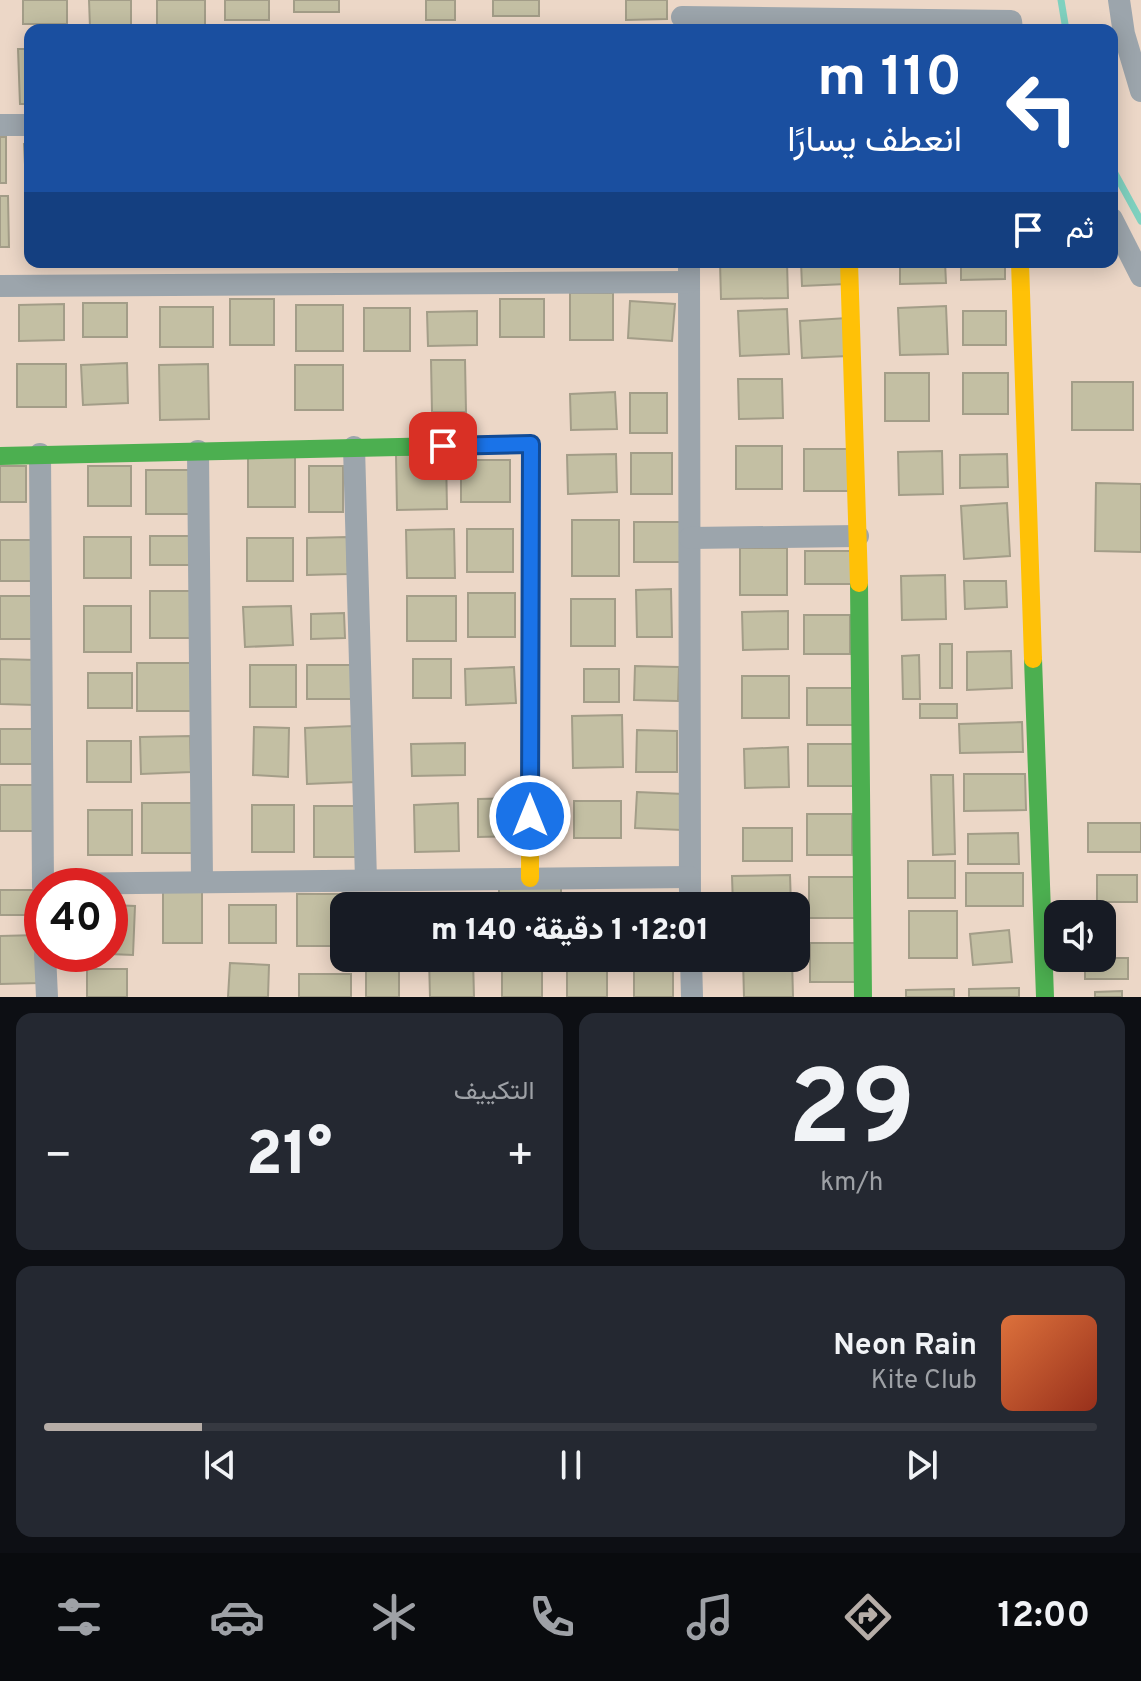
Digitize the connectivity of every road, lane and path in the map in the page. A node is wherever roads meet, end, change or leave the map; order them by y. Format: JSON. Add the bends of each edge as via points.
{"nodes":[{"id":1,"x":1119,"y":0,"type":"edge"},
{"id":2,"x":682,"y":16,"type":"edge"},
{"id":3,"x":1012,"y":20,"type":"edge"},
{"id":4,"x":842,"y":24,"type":"edge"},
{"id":5,"x":1141,"y":91,"type":"edge"},
{"id":6,"x":0,"y":125,"type":"edge"},
{"id":7,"x":24,"y":125,"type":"edge"},
{"id":8,"x":1118,"y":231,"type":"edge"},
{"id":9,"x":849,"y":268,"type":"edge"},
{"id":10,"x":1020,"y":268,"type":"edge"},
{"id":11,"x":689,"y":272,"type":"edge"},
{"id":12,"x":1141,"y":276,"type":"edge"},
{"id":13,"x":0,"y":286,"type":"edge"},
{"id":14,"x":354,"y":447,"type":"junction"},
{"id":15,"x":198,"y":451,"type":"junction"},
{"id":16,"x":40,"y":454,"type":"junction"},
{"id":17,"x":0,"y":456,"type":"edge"},
{"id":18,"x":858,"y":536,"type":"junction"},
{"id":19,"x":690,"y":538,"type":"junction"},
{"id":20,"x":43,"y":868,"type":"edge"},
{"id":21,"x":689,"y":877,"type":"junction"},
{"id":22,"x":530,"y":878,"type":"junction"},
{"id":23,"x":366,"y":880,"type":"junction"},
{"id":24,"x":202,"y":882,"type":"junction"},
{"id":25,"x":128,"y":883,"type":"edge"},
{"id":26,"x":690,"y":892,"type":"edge"},
{"id":27,"x":46,"y":972,"type":"edge"},
{"id":28,"x":691,"y":972,"type":"edge"},
{"id":29,"x":47,"y":997,"type":"edge"},
{"id":30,"x":692,"y":997,"type":"edge"},
{"id":31,"x":863,"y":997,"type":"edge"},
{"id":32,"x":1045,"y":997,"type":"edge"}],
"edges":[{"from":1,"to":5,"type":"street"},
{"from":2,"to":4,"type":"street"},
{"from":3,"to":4,"type":"street"},
{"from":6,"to":7,"type":"street"},
{"from":8,"to":12,"type":"street"},
{"from":9,"to":18,"type":"street"},
{"from":10,"to":32,"type":"street"},
{"from":11,"to":13,"type":"street"},
{"from":11,"to":19,"type":"street"},
{"from":14,"to":15,"type":"street"},
{"from":14,"to":22,"type":"street","via":[[531,444]]},
{"from":14,"to":23,"type":"street"},
{"from":15,"to":16,"type":"street"},
{"from":15,"to":24,"type":"street"},
{"from":16,"to":17,"type":"street"},
{"from":16,"to":20,"type":"street"},
{"from":18,"to":19,"type":"street"},
{"from":18,"to":31,"type":"street"},
{"from":19,"to":21,"type":"street"},
{"from":21,"to":22,"type":"street"},
{"from":21,"to":26,"type":"street"},
{"from":22,"to":23,"type":"street"},
{"from":23,"to":24,"type":"street"},
{"from":24,"to":25,"type":"street"},
{"from":27,"to":29,"type":"street"},
{"from":28,"to":30,"type":"street"}]}
